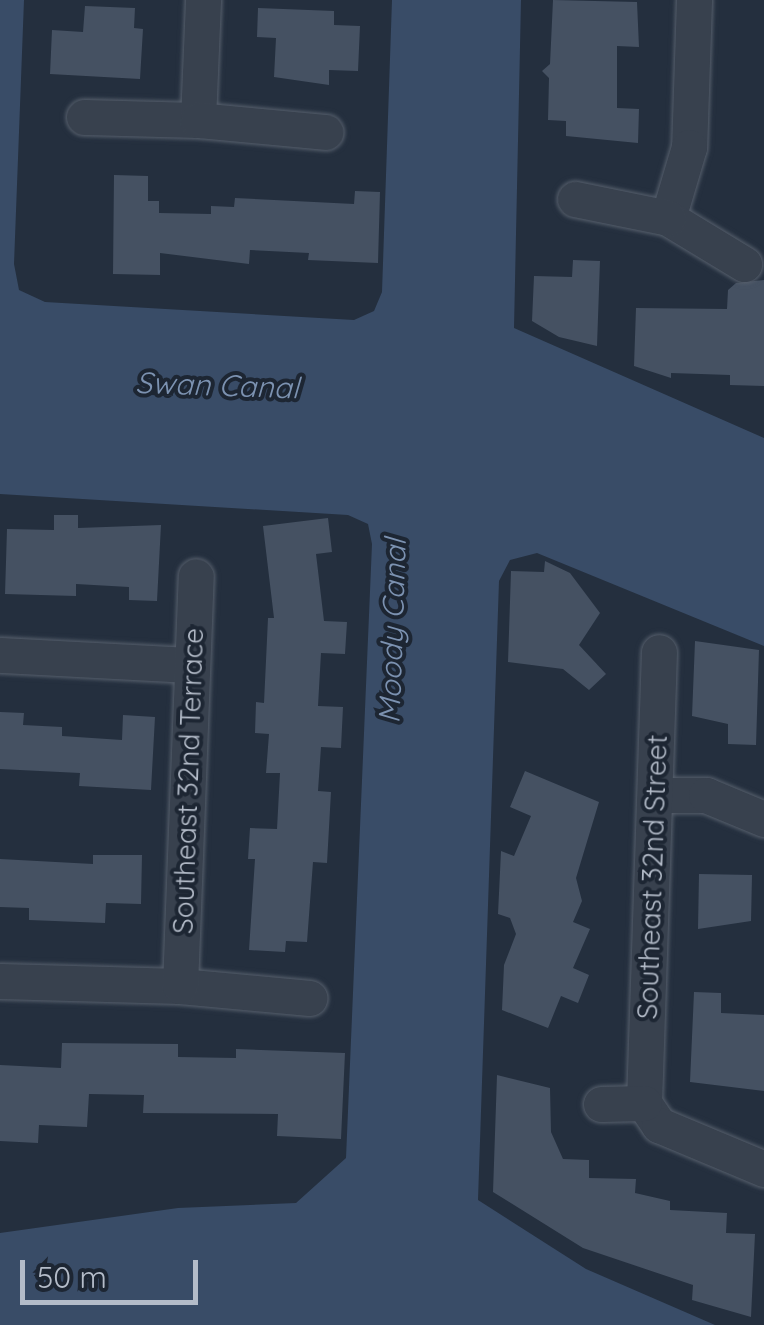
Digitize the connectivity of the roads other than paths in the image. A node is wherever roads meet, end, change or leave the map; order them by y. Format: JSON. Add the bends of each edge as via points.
{"nodes":[{"id":1,"x":202,"y":0,"type":"edge"},
{"id":2,"x":694,"y":0,"type":"edge"},
{"id":3,"x":84,"y":117,"type":"dead end"},
{"id":4,"x":198,"y":120,"type":"junction"},
{"id":5,"x":325,"y":132,"type":"dead end"},
{"id":6,"x":575,"y":199,"type":"dead end"},
{"id":7,"x":668,"y":218,"type":"junction"},
{"id":8,"x":744,"y":264,"type":"dead end"},
{"id":9,"x":196,"y":576,"type":"dead end"},
{"id":10,"x":659,"y":652,"type":"dead end"},
{"id":11,"x":0,"y":656,"type":"edge"},
{"id":12,"x":192,"y":665,"type":"junction"},
{"id":13,"x":655,"y":795,"type":"junction"},
{"id":14,"x":764,"y":818,"type":"edge"},
{"id":15,"x":0,"y":982,"type":"edge"},
{"id":16,"x":180,"y":986,"type":"junction"},
{"id":17,"x":309,"y":998,"type":"dead end"},
{"id":18,"x":644,"y":1102,"type":"junction"},
{"id":19,"x":601,"y":1104,"type":"dead end"},
{"id":20,"x":764,"y":1169,"type":"edge"}],
"edges":[{"from":1,"to":4,"type":"street"},
{"from":2,"to":7,"type":"street","via":[[689,147]]},
{"from":3,"to":4,"type":"street"},
{"from":4,"to":5,"type":"street"},
{"from":6,"to":7,"type":"street"},
{"from":7,"to":8,"type":"street"},
{"from":9,"to":12,"type":"street","name":"Southeast 32nd Terrace"},
{"from":10,"to":13,"type":"street","name":"Southeast 32nd Street"},
{"from":11,"to":12,"type":"street"},
{"from":12,"to":16,"type":"street","name":"Southeast 32nd Terrace"},
{"from":13,"to":14,"type":"street","via":[[706,795]]},
{"from":13,"to":18,"type":"street","name":"Southeast 32nd Street"},
{"from":15,"to":16,"type":"street"},
{"from":16,"to":17,"type":"street"},
{"from":18,"to":19,"type":"street"},
{"from":18,"to":20,"type":"street","via":[[659,1124]]}]}
